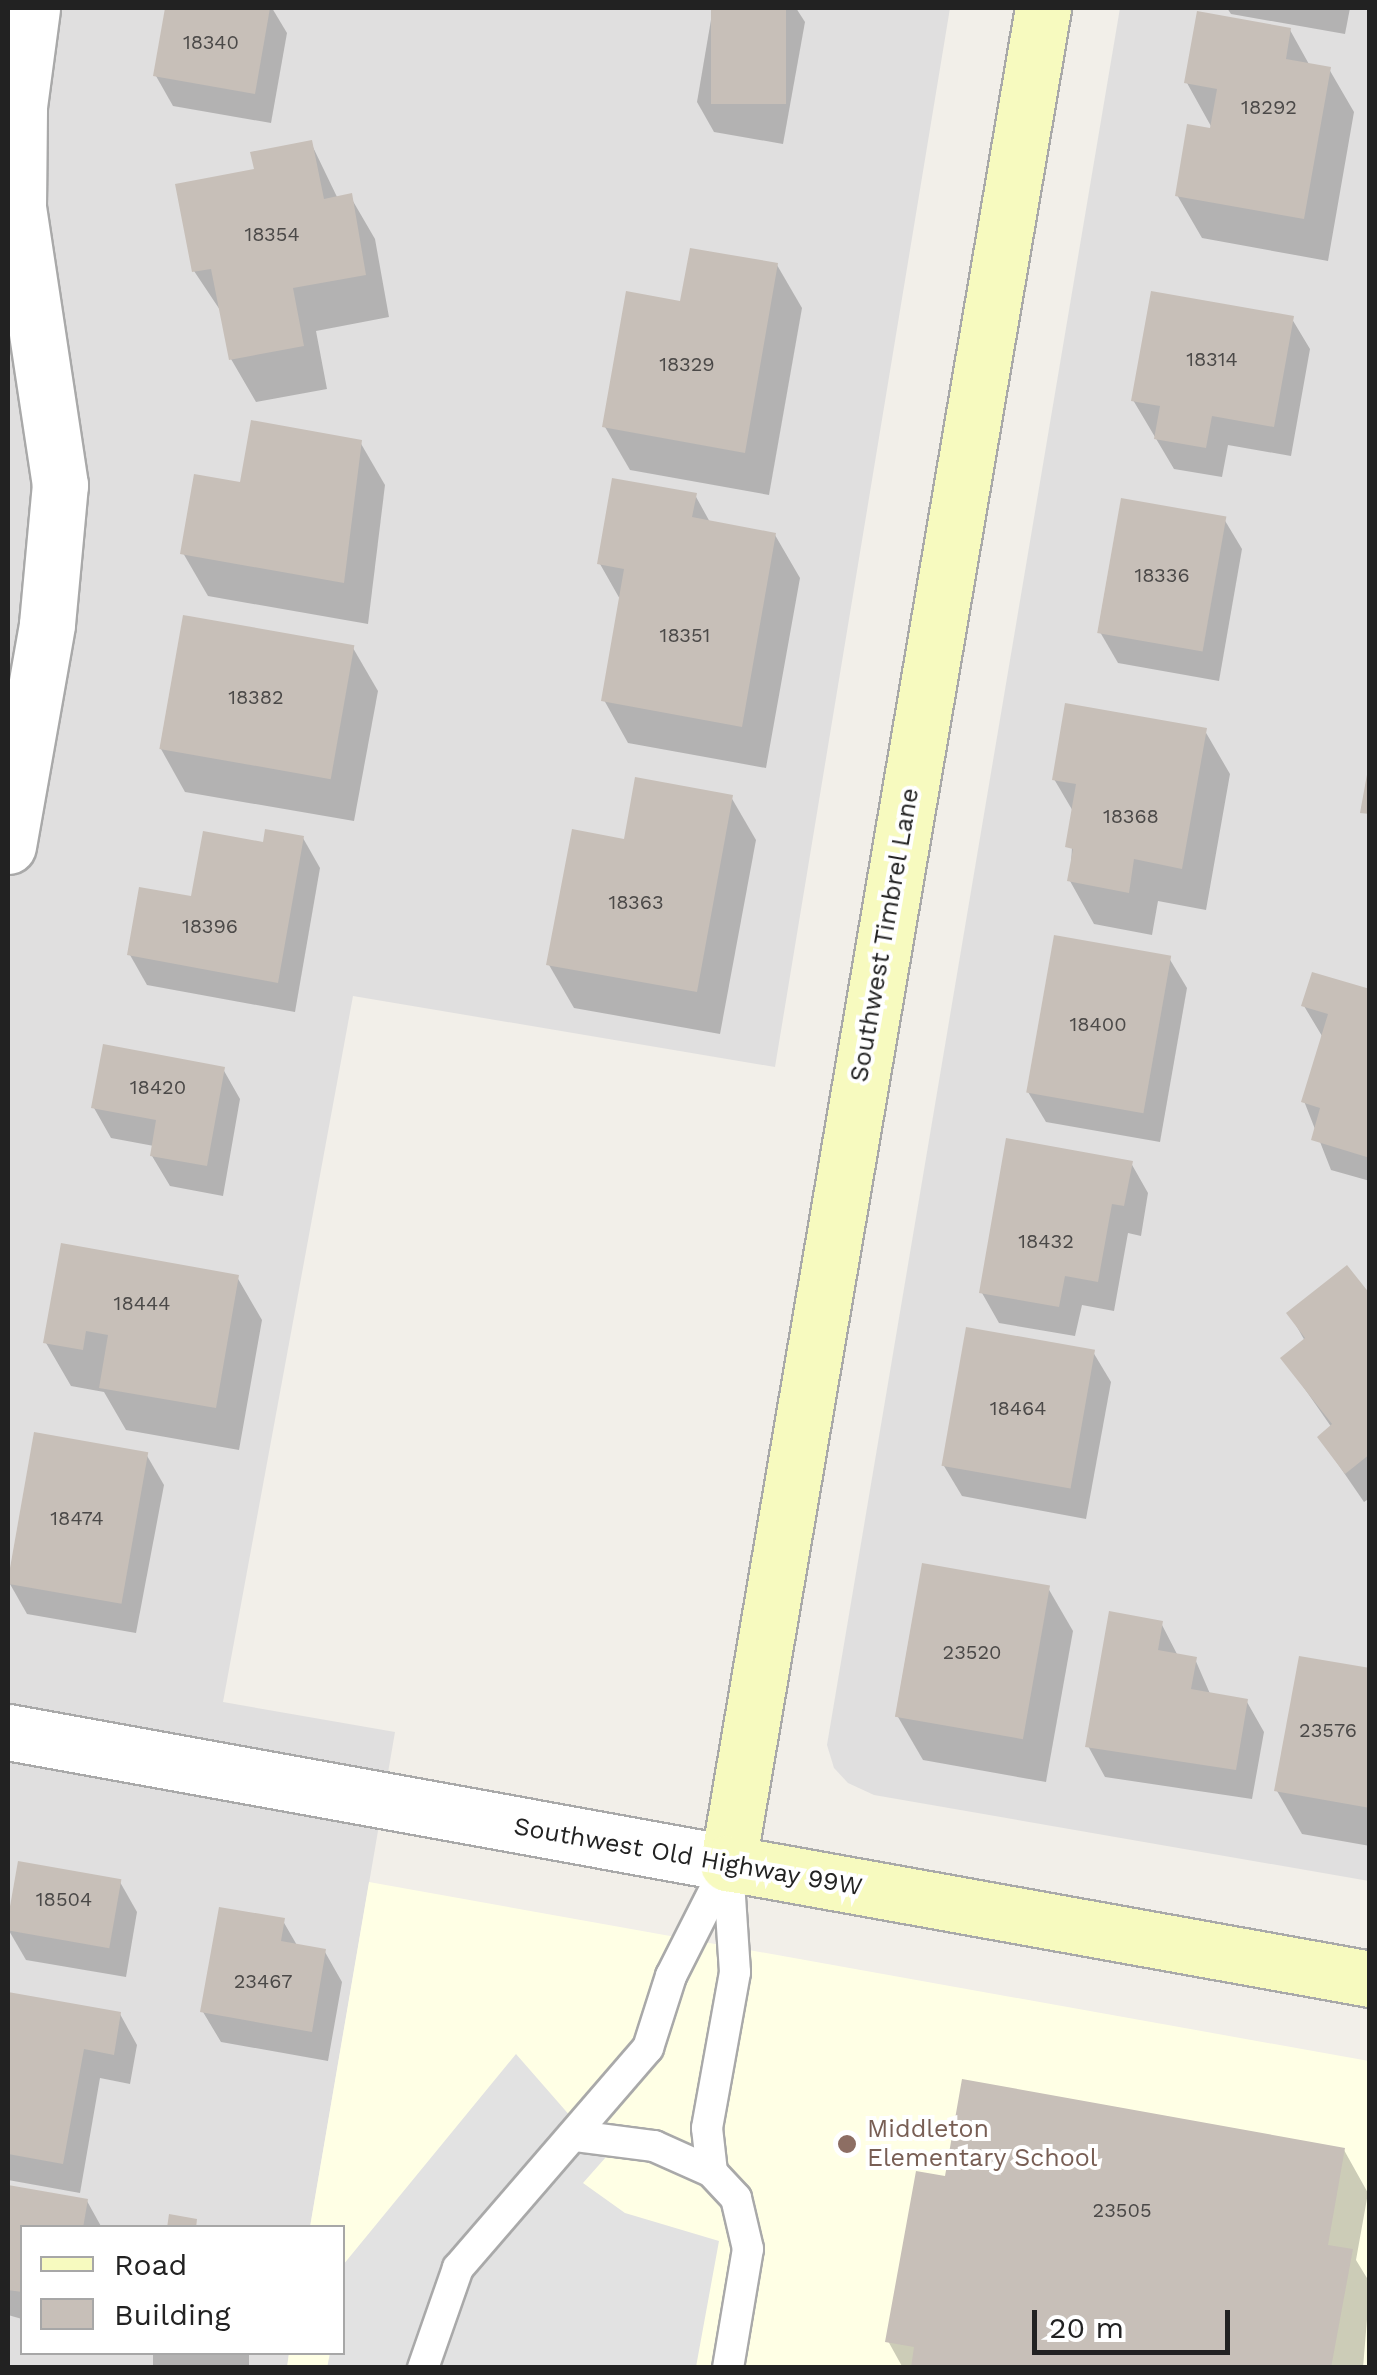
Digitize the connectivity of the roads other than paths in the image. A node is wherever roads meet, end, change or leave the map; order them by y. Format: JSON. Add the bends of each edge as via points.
{"nodes":[{"id":1,"x":32,"y":8,"type":"edge"},
{"id":2,"x":1043,"y":8,"type":"edge"},
{"id":3,"x":8,"y":846,"type":"edge"},
{"id":4,"x":8,"y":1732,"type":"edge"},
{"id":5,"x":728,"y":1863,"type":"junction"},
{"id":6,"x":1370,"y":1979,"type":"edge"},
{"id":7,"x":576,"y":2136,"type":"junction"},
{"id":8,"x":712,"y":2172,"type":"junction"},
{"id":9,"x":423,"y":2368,"type":"edge"},
{"id":10,"x":728,"y":2368,"type":"edge"}],
"edges":[{"from":1,"to":3,"type":"street","via":[[18,106],[18,206],[60,484],[47,624]]},
{"from":2,"to":5,"type":"street","name":"Southwest Timbrel Lane"},
{"from":4,"to":5,"type":"street","name":"Southwest Old Highway 99W"},
{"from":5,"to":6,"type":"street","name":"Southwest Old Highway 99W"},
{"from":5,"to":7,"type":"lane","via":[[671,1976],[648,2048]]},
{"from":5,"to":8,"type":"lane","via":[[736,1972],[707,2128]]},
{"from":7,"to":8,"type":"lane","via":[[654,2146]]},
{"from":7,"to":9,"type":"lane","via":[[458,2268]]},
{"from":8,"to":10,"type":"lane","via":[[736,2198],[748,2249]]}]}
